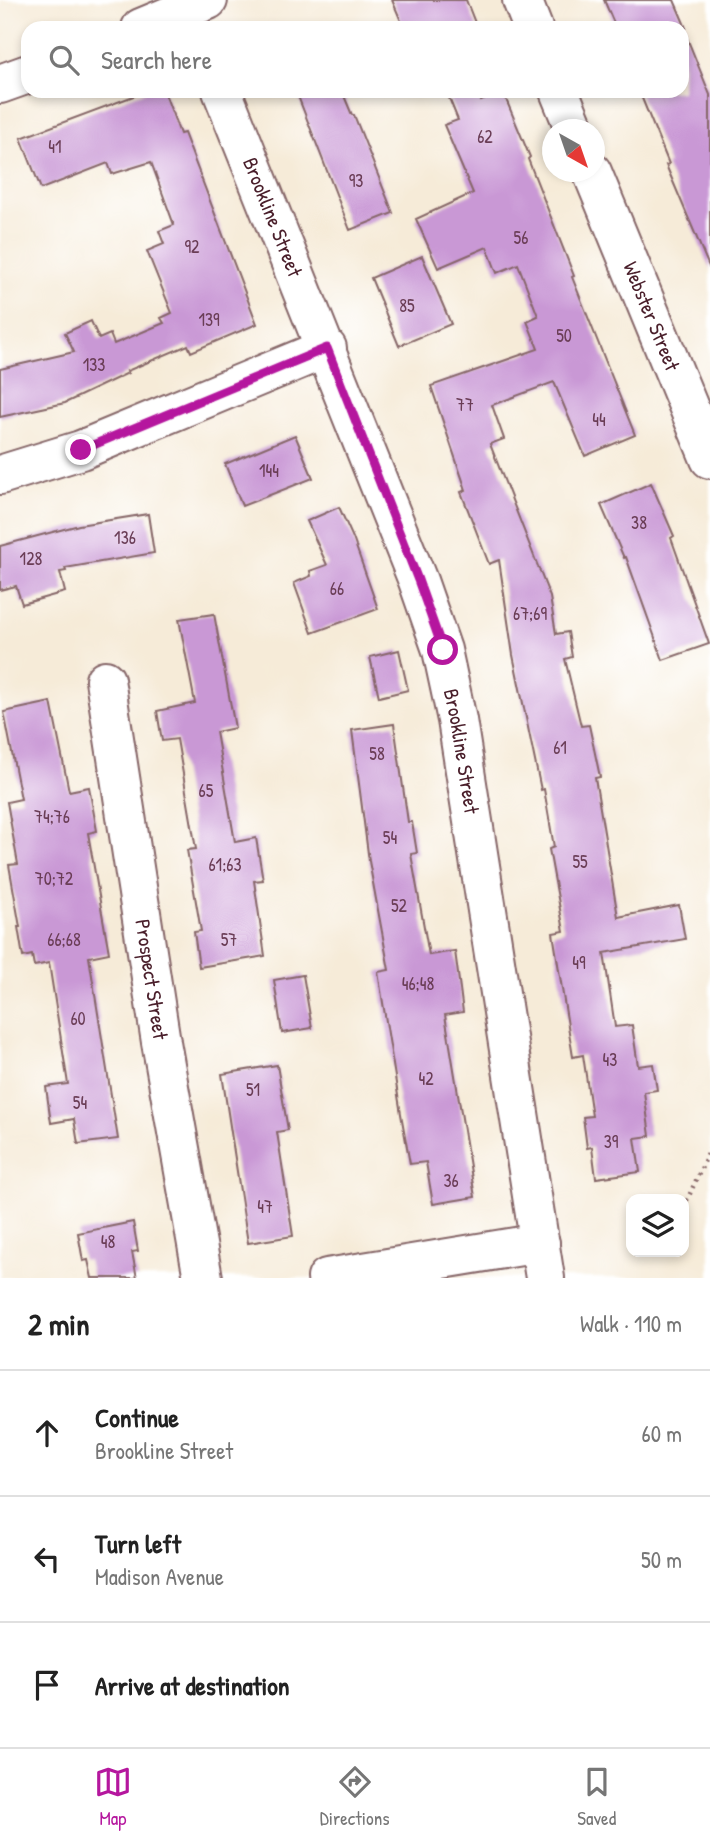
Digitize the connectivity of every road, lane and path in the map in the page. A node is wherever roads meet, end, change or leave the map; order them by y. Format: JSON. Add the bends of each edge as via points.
{"nodes":[{"id":1,"x":522,"y":0,"type":"edge"},
{"id":2,"x":195,"y":9,"type":"edge"},
{"id":3,"x":161,"y":21,"type":"edge"},
{"id":4,"x":530,"y":21,"type":"edge"},
{"id":5,"x":21,"y":76,"type":"edge"},
{"id":6,"x":0,"y":84,"type":"edge"},
{"id":7,"x":225,"y":98,"type":"edge"},
{"id":8,"x":562,"y":98,"type":"edge"},
{"id":9,"x":570,"y":119,"type":"edge"},
{"id":10,"x":596,"y":182,"type":"edge"},
{"id":11,"x":327,"y":348,"type":"junction"},
{"id":12,"x":710,"y":459,"type":"edge"},
{"id":13,"x":0,"y":475,"type":"edge"},
{"id":14,"x":105,"y":680,"type":"dead end"},
{"id":15,"x":710,"y":1149,"type":"edge"},
{"id":16,"x":689,"y":1196,"type":"edge"},
{"id":17,"x":543,"y":1260,"type":"edge"},
{"id":18,"x":203,"y":1278,"type":"edge"},
{"id":19,"x":327,"y":1278,"type":"edge"}],
"edges":[{"from":1,"to":4,"type":"street"},
{"from":2,"to":3,"type":"street"},
{"from":5,"to":6,"type":"street"},
{"from":7,"to":11,"type":"street","name":"Brookline Street"},
{"from":8,"to":9,"type":"street"},
{"from":10,"to":12,"type":"street","name":"Webster Street"},
{"from":11,"to":13,"type":"street","via":[[81,450]]},
{"from":11,"to":17,"type":"street","name":"Brookline Street","via":[[443,650]]},
{"from":14,"to":18,"type":"street","name":"Prospect Street"},
{"from":15,"to":16,"type":"path"},
{"from":17,"to":19,"type":"street"}]}
